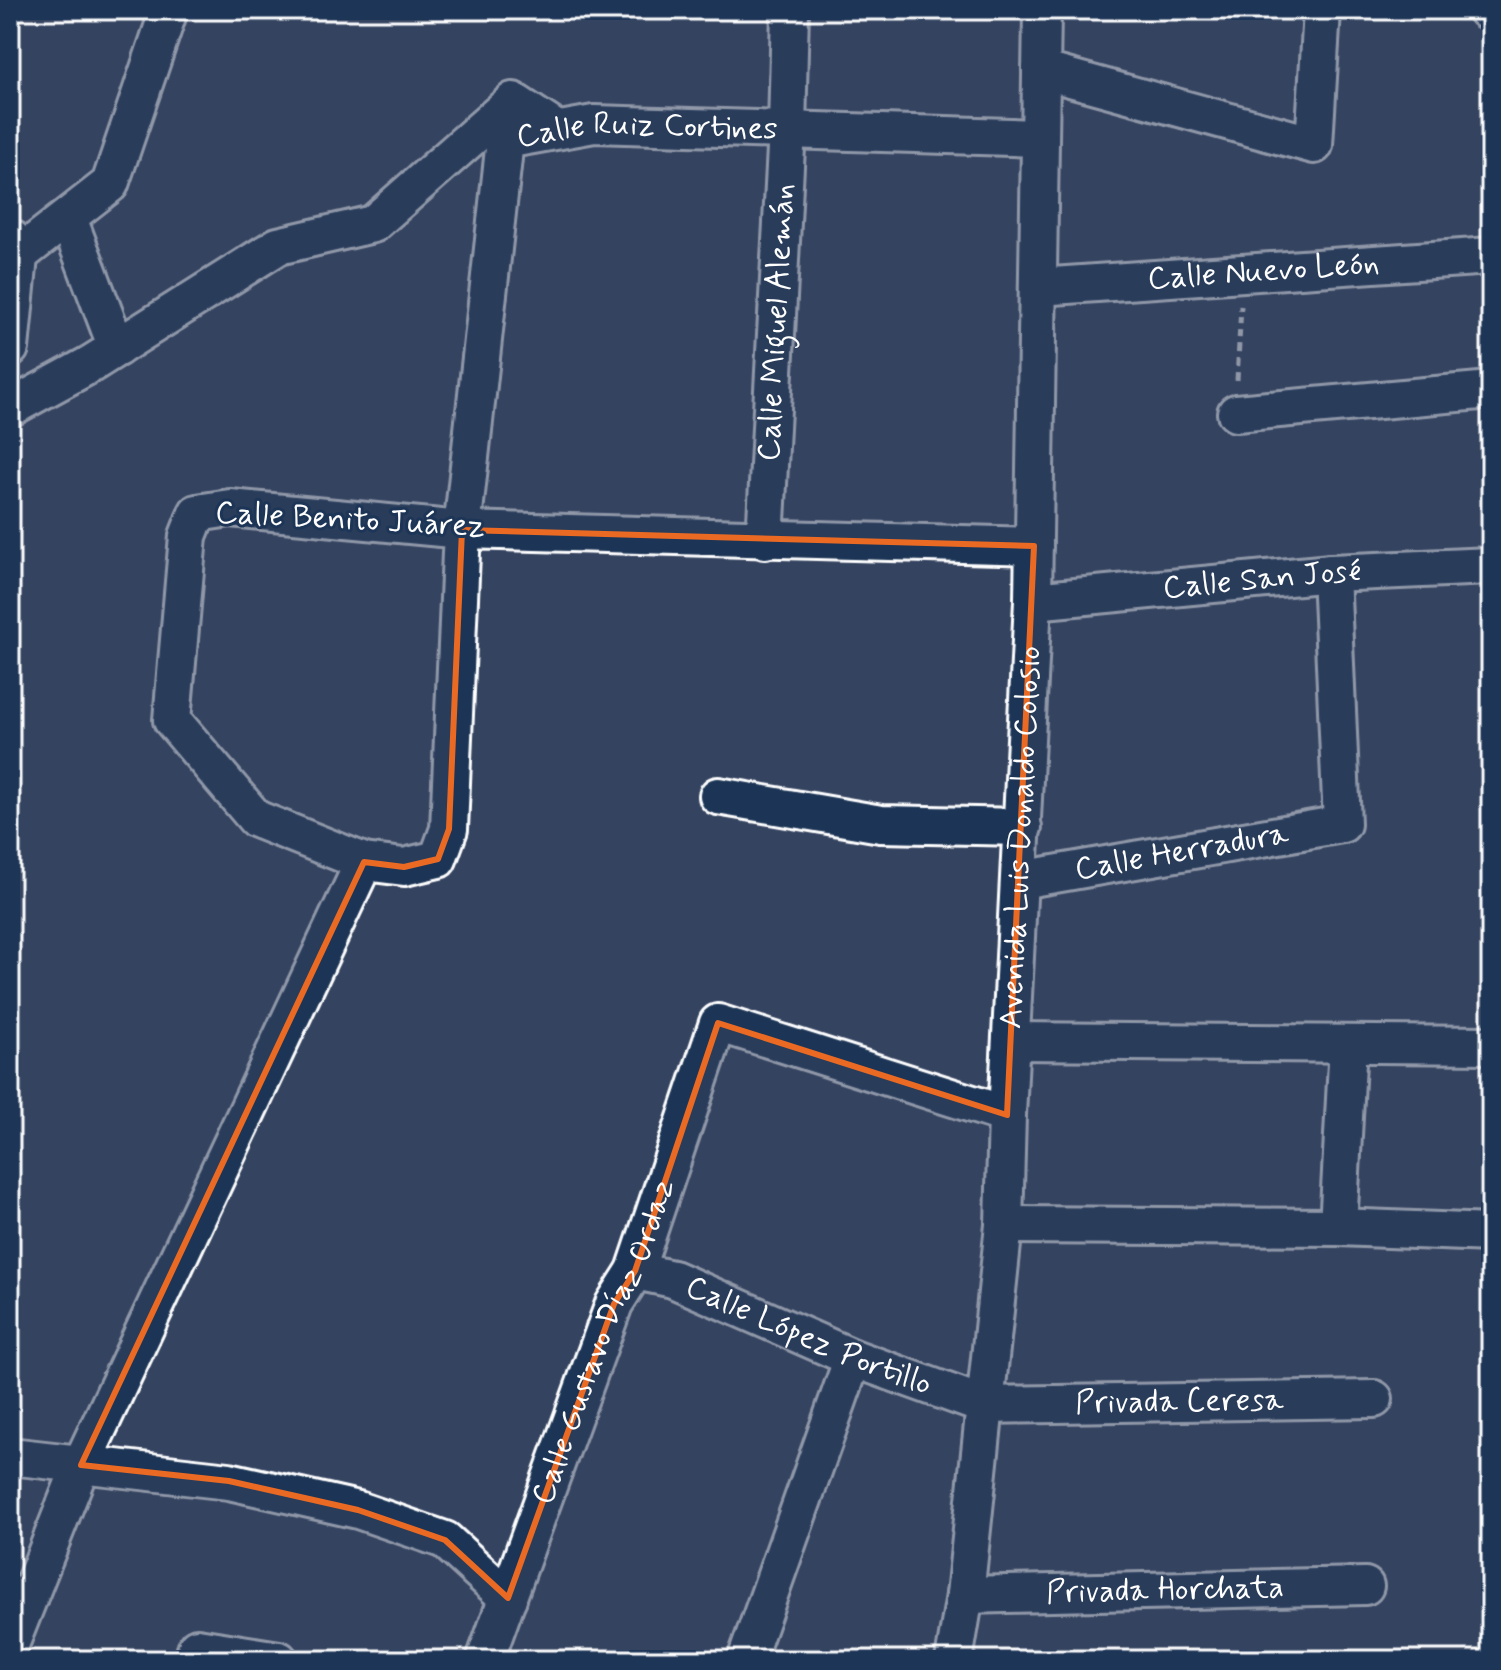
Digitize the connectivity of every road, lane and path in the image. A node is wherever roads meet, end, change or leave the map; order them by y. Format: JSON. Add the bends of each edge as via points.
{"nodes":[{"id":1,"x":169,"y":10,"type":"edge"},
{"id":2,"x":790,"y":10,"type":"edge"},
{"id":3,"x":1042,"y":10,"type":"edge"},
{"id":4,"x":1322,"y":10,"type":"edge"},
{"id":5,"x":1041,"y":70,"type":"junction"},
{"id":6,"x":787,"y":129,"type":"junction"},
{"id":7,"x":557,"y":130,"type":"junction"},
{"id":8,"x":1040,"y":138,"type":"junction"},
{"id":9,"x":68,"y":218,"type":"junction"},
{"id":10,"x":13,"y":251,"type":"edge"},
{"id":11,"x":1491,"y":256,"type":"edge"},
{"id":12,"x":1242,"y":273,"type":"junction"},
{"id":13,"x":1038,"y":287,"type":"junction"},
{"id":14,"x":10,"y":348,"type":"edge"},
{"id":15,"x":117,"y":348,"type":"junction"},
{"id":16,"x":1491,"y":390,"type":"edge"},
{"id":17,"x":10,"y":408,"type":"edge"},
{"id":18,"x":1236,"y":413,"type":"joint"},
{"id":19,"x":462,"y":530,"type":"junction"},
{"id":20,"x":765,"y":540,"type":"junction"},
{"id":21,"x":1034,"y":546,"type":"junction"},
{"id":22,"x":1491,"y":566,"type":"edge"},
{"id":23,"x":1331,"y":573,"type":"junction"},
{"id":24,"x":1033,"y":601,"type":"junction"},
{"id":25,"x":718,"y":796,"type":"dead end"},
{"id":26,"x":1023,"y":827,"type":"junction"},
{"id":27,"x":364,"y":862,"type":"junction"},
{"id":28,"x":1020,"y":880,"type":"junction"},
{"id":29,"x":1011,"y":1041,"type":"junction"},
{"id":30,"x":1348,"y":1044,"type":"junction"},
{"id":31,"x":1491,"y":1045,"type":"edge"},
{"id":32,"x":1007,"y":1115,"type":"junction"},
{"id":33,"x":1004,"y":1225,"type":"junction"},
{"id":34,"x":1338,"y":1227,"type":"junction"},
{"id":35,"x":1491,"y":1233,"type":"edge"},
{"id":36,"x":635,"y":1271,"type":"junction"},
{"id":37,"x":853,"y":1358,"type":"junction"},
{"id":38,"x":1374,"y":1399,"type":"dead end"},
{"id":39,"x":983,"y":1405,"type":"junction"},
{"id":40,"x":10,"y":1456,"type":"edge"},
{"id":41,"x":81,"y":1465,"type":"junction"},
{"id":42,"x":1365,"y":1586,"type":"dead end"},
{"id":43,"x":965,"y":1595,"type":"junction"},
{"id":44,"x":508,"y":1598,"type":"junction"},
{"id":45,"x":10,"y":1645,"type":"edge"},
{"id":46,"x":193,"y":1660,"type":"edge"},
{"id":47,"x":279,"y":1660,"type":"edge"},
{"id":48,"x":485,"y":1660,"type":"edge"},
{"id":49,"x":746,"y":1660,"type":"edge"},
{"id":50,"x":954,"y":1660,"type":"edge"}],
"edges":[{"from":1,"to":9,"type":"street","via":[[110,184]]},
{"from":2,"to":6,"type":"street","name":"Calle Miguel Alemán"},
{"from":3,"to":5,"type":"street","name":"Avenida Luis Donaldo Colosio"},
{"from":4,"to":5,"type":"street","via":[[1314,145]]},
{"from":5,"to":8,"type":"street","name":"Avenida Luis Donaldo Colosio"},
{"from":6,"to":7,"type":"street","name":"Calle Ruiz Cortines","via":[[594,124]]},
{"from":6,"to":8,"type":"street","name":"Calle Ruiz Cortines"},
{"from":6,"to":20,"type":"street","name":"Calle Miguel Alemán"},
{"from":7,"to":15,"type":"street","via":[[513,101],[373,224],[278,246]]},
{"from":7,"to":19,"type":"street","name":"Calle Ruiz Cortines","via":[[505,140]]},
{"from":8,"to":13,"type":"street","name":"Avenida Luis Donaldo Colosio"},
{"from":9,"to":10,"type":"street"},
{"from":9,"to":15,"type":"street"},
{"from":10,"to":14,"type":"street"},
{"from":11,"to":12,"type":"street","name":"Calle Nuevo León"},
{"from":12,"to":13,"type":"street","name":"Calle Nuevo León"},
{"from":12,"to":18,"type":"path"},
{"from":13,"to":21,"type":"street","name":"Avenida Luis Donaldo Colosio"},
{"from":15,"to":17,"type":"street"},
{"from":16,"to":18,"type":"street"},
{"from":19,"to":20,"type":"street","name":"Calle Benito Juárez"},
{"from":19,"to":27,"type":"street","name":"Calle Benito Juárez","via":[[449,829],[438,859],[404,867]]},
{"from":19,"to":27,"type":"street","name":"Calle Benito Juárez","via":[[230,508],[197,513],[188,536],[172,720],[256,819]]},
{"from":20,"to":21,"type":"street","name":"Calle Benito Juárez"},
{"from":21,"to":24,"type":"street","name":"Avenida Luis Donaldo Colosio"},
{"from":22,"to":23,"type":"street","name":"Calle San José"},
{"from":23,"to":24,"type":"street","name":"Calle San José"},
{"from":23,"to":28,"type":"street","name":"Calle Herradura","via":[[1342,824]]},
{"from":24,"to":26,"type":"street","name":"Avenida Luis Donaldo Colosio"},
{"from":25,"to":26,"type":"street","via":[[881,824]]},
{"from":26,"to":28,"type":"street","name":"Avenida Luis Donaldo Colosio"},
{"from":27,"to":41,"type":"street"},
{"from":28,"to":29,"type":"street","name":"Avenida Luis Donaldo Colosio"},
{"from":29,"to":30,"type":"street"},
{"from":29,"to":32,"type":"street","name":"Avenida Luis Donaldo Colosio"},
{"from":30,"to":31,"type":"street"},
{"from":30,"to":34,"type":"street"},
{"from":32,"to":33,"type":"street","name":"Avenida Luis Donaldo Colosio"},
{"from":32,"to":36,"type":"street","name":"Calle Gustavo Díaz Ordaz","via":[[718,1023]]},
{"from":33,"to":34,"type":"street"},
{"from":33,"to":39,"type":"street","name":"Avenida Luis Donaldo Colosio"},
{"from":34,"to":35,"type":"street"},
{"from":36,"to":37,"type":"street","name":"Calle López Portillo","via":[[673,1279]]},
{"from":36,"to":44,"type":"street","name":"Calle Gustavo Díaz Ordaz","via":[[614,1304]]},
{"from":37,"to":39,"type":"street","name":"Calle López Portillo"},
{"from":37,"to":49,"type":"street"},
{"from":38,"to":39,"type":"street","name":"Privada Ceresa"},
{"from":39,"to":43,"type":"street","name":"Avenida Luis Donaldo Colosio"},
{"from":40,"to":41,"type":"street"},
{"from":41,"to":44,"type":"street","via":[[229,1481],[358,1510],[445,1540]]},
{"from":41,"to":45,"type":"street"},
{"from":42,"to":43,"type":"street","name":"Privada Horchata"},
{"from":43,"to":50,"type":"street","name":"Avenida Luis Donaldo Colosio"},
{"from":44,"to":48,"type":"street","name":"Calle Gustavo Díaz Ordaz"},
{"from":46,"to":47,"type":"street","via":[[197,1647]]}]}
